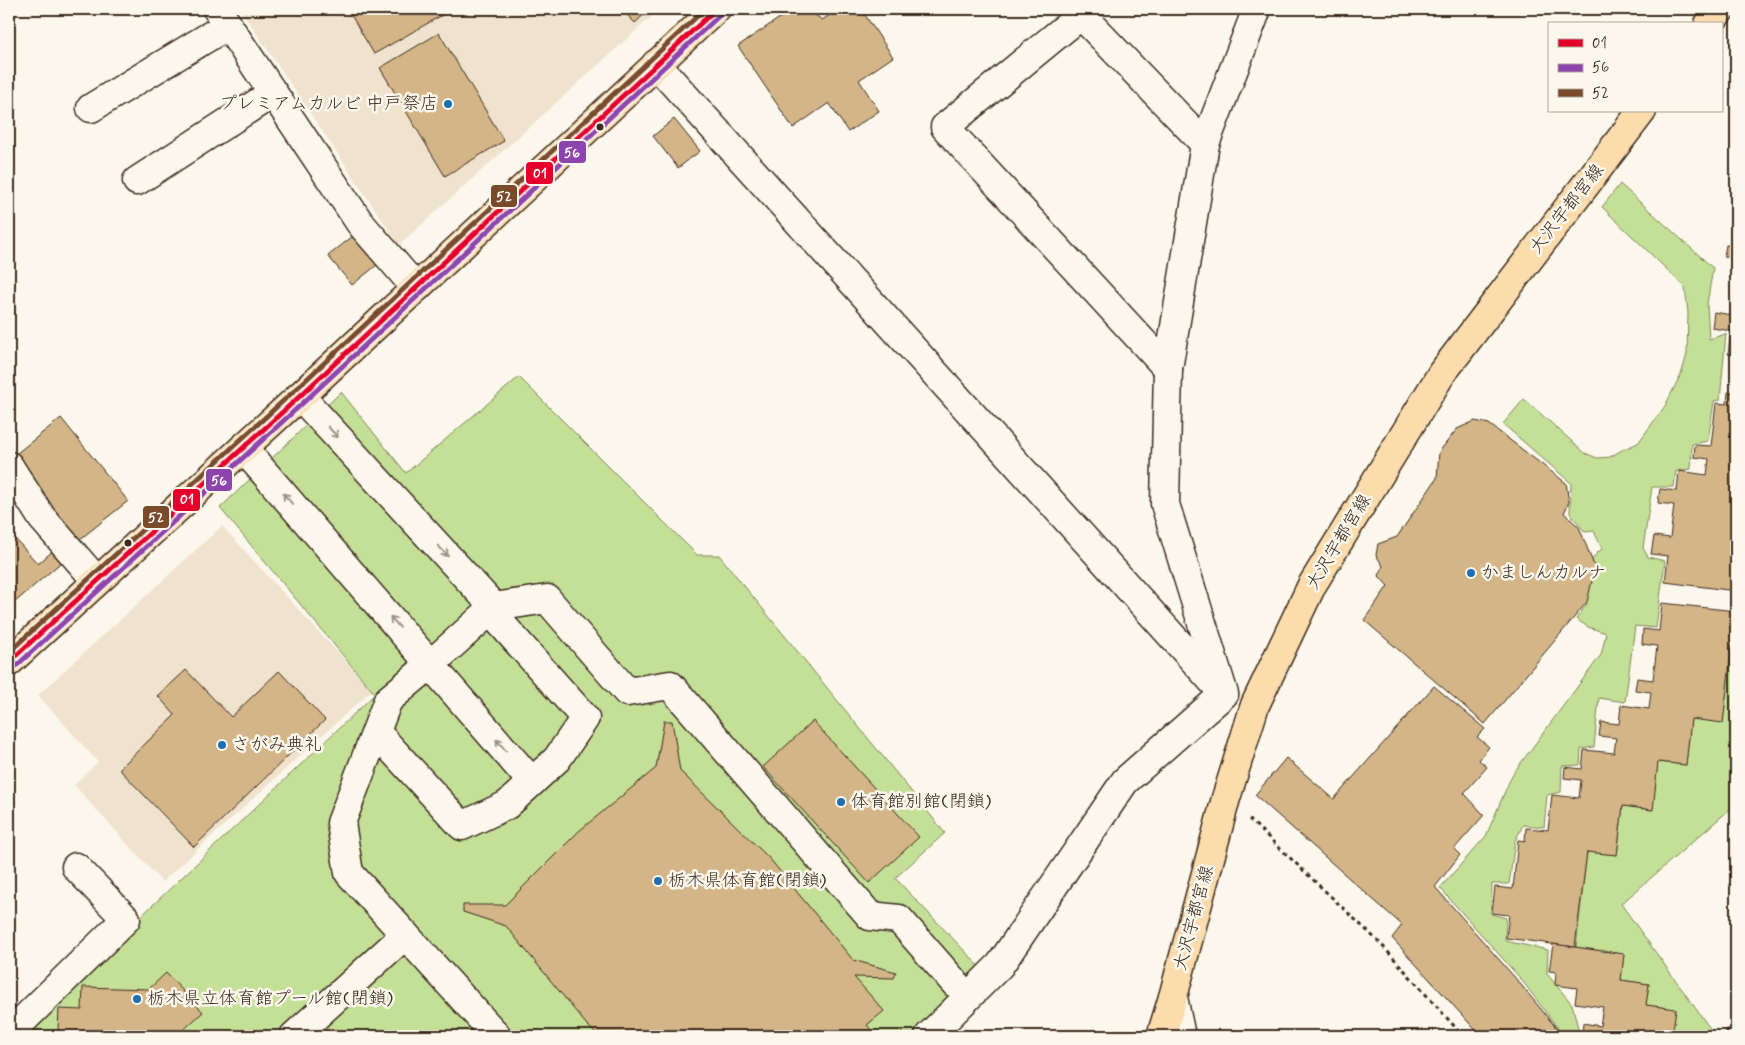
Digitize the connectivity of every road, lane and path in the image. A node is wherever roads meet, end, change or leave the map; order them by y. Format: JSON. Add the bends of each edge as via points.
{"nodes":[{"id":1,"x":716,"y":9,"type":"edge"},
{"id":2,"x":1257,"y":9,"type":"edge"},
{"id":3,"x":1721,"y":9,"type":"edge"},
{"id":4,"x":222,"y":17,"type":"edge"},
{"id":5,"x":1711,"y":22,"type":"edge"},
{"id":6,"x":656,"y":64,"type":"junction"},
{"id":7,"x":273,"y":93,"type":"junction"},
{"id":8,"x":91,"y":108,"type":"dead end"},
{"id":9,"x":1641,"y":112,"type":"edge"},
{"id":10,"x":1204,"y":144,"type":"junction"},
{"id":11,"x":137,"y":181,"type":"dead end"},
{"id":12,"x":416,"y":288,"type":"junction"},
{"id":13,"x":1168,"y":370,"type":"junction"},
{"id":14,"x":300,"y":396,"type":"junction"},
{"id":15,"x":243,"y":448,"type":"junction"},
{"id":16,"x":9,"y":466,"type":"edge"},
{"id":17,"x":96,"y":580,"type":"junction"},
{"id":18,"x":492,"y":609,"type":"junction"},
{"id":19,"x":9,"y":662,"type":"edge"},
{"id":20,"x":431,"y":664,"type":"junction"},
{"id":21,"x":1224,"y":694,"type":"junction"},
{"id":22,"x":1255,"y":705,"type":"junction"},
{"id":23,"x":376,"y":732,"type":"junction"},
{"id":24,"x":532,"y":782,"type":"junction"},
{"id":25,"x":1226,"y":798,"type":"junction"},
{"id":26,"x":76,"y":867,"type":"dead end"},
{"id":27,"x":405,"y":935,"type":"junction"},
{"id":28,"x":955,"y":983,"type":"dead end"},
{"id":29,"x":1173,"y":997,"type":"junction"},
{"id":30,"x":1736,"y":1024,"type":"edge"},
{"id":31,"x":9,"y":1034,"type":"edge"},
{"id":32,"x":294,"y":1036,"type":"edge"},
{"id":33,"x":497,"y":1036,"type":"edge"},
{"id":34,"x":929,"y":1036,"type":"edge"},
{"id":35,"x":1161,"y":1036,"type":"edge"},
{"id":36,"x":1181,"y":1036,"type":"edge"},
{"id":37,"x":1463,"y":1036,"type":"edge"},
{"id":38,"x":1719,"y":1036,"type":"edge"}],
"edges":[{"from":1,"to":6,"type":"main road"},
{"from":2,"to":10,"type":"street"},
{"from":3,"to":5,"type":"main road"},
{"from":4,"to":7,"type":"street"},
{"from":4,"to":8,"type":"street"},
{"from":6,"to":12,"type":"main road"},
{"from":6,"to":21,"type":"street"},
{"from":7,"to":11,"type":"street"},
{"from":7,"to":12,"type":"street","via":[[360,223]]},
{"from":9,"to":22,"type":"main road","name":"大沢宇都宮線","via":[[1442,373],[1312,585]]},
{"from":10,"to":13,"type":"street"},
{"from":10,"to":13,"type":"street","via":[[1081,16],[945,127]]},
{"from":12,"to":14,"type":"main road"},
{"from":13,"to":21,"type":"street","via":[[1165,504]]},
{"from":14,"to":15,"type":"main road"},
{"from":14,"to":18,"type":"street","one_way":true},
{"from":15,"to":17,"type":"main road"},
{"from":20,"to":15,"type":"street","one_way":true},
{"from":16,"to":17,"type":"street","via":[[42,518]]},
{"from":17,"to":19,"type":"main road"},
{"from":18,"to":20,"type":"street"},
{"from":18,"to":24,"type":"street","via":[[585,718],[557,759]]},
{"from":18,"to":28,"type":"street","via":[[547,598],[627,692],[670,685],[870,916],[899,919]]},
{"from":20,"to":23,"type":"street","via":[[388,700]]},
{"from":24,"to":20,"type":"street","one_way":true},
{"from":21,"to":22,"type":"street"},
{"from":21,"to":34,"type":"street","via":[[1125,781],[1000,964]]},
{"from":22,"to":25,"type":"main road","name":"大沢宇都宮線"},
{"from":23,"to":24,"type":"street","via":[[462,826],[507,805]]},
{"from":23,"to":27,"type":"street","via":[[341,823],[349,874]]},
{"from":25,"to":29,"type":"main road","name":"大沢宇都宮線"},
{"from":25,"to":37,"type":"path","via":[[1380,943]]},
{"from":26,"to":31,"type":"street","via":[[126,919]]},
{"from":27,"to":32,"type":"street"},
{"from":27,"to":33,"type":"street"},
{"from":29,"to":35,"type":"main road","name":"大沢宇都宮線"},
{"from":29,"to":36,"type":"street"},
{"from":30,"to":38,"type":"path"}]}
